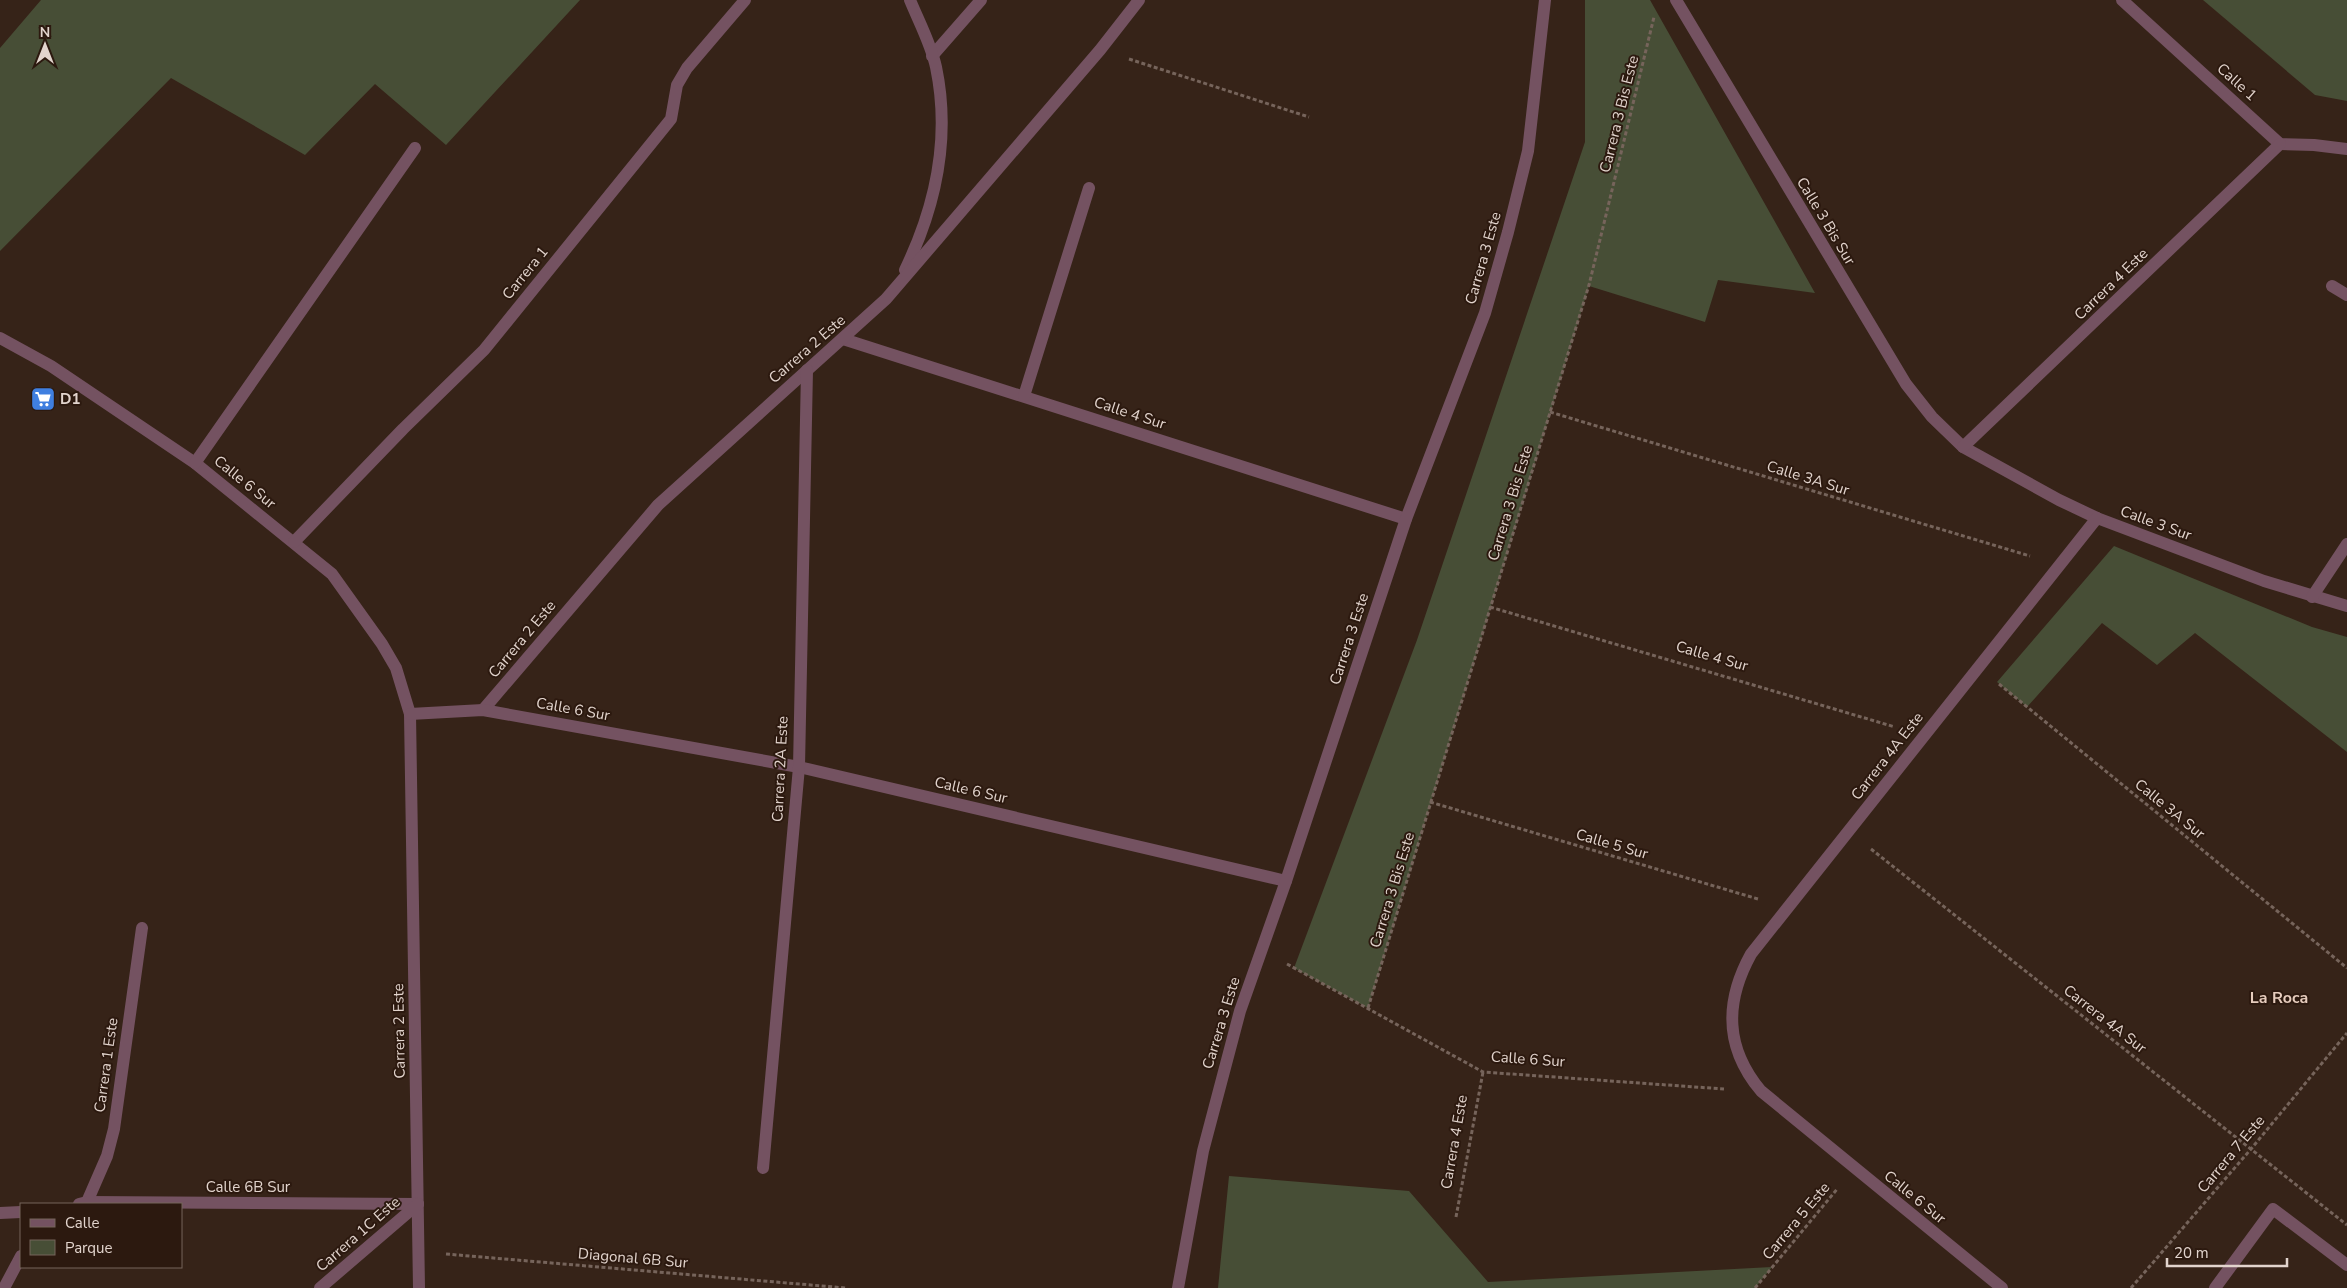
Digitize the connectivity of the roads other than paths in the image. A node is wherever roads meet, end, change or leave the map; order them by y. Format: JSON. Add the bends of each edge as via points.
{"nodes":[{"id":1,"x":745,"y":0,"type":"edge"},
{"id":2,"x":910,"y":0,"type":"edge"},
{"id":3,"x":981,"y":0,"type":"edge"},
{"id":4,"x":1139,"y":0,"type":"edge"},
{"id":5,"x":1545,"y":0,"type":"edge"},
{"id":6,"x":1676,"y":0,"type":"edge"},
{"id":7,"x":2122,"y":0,"type":"edge"},
{"id":8,"x":932,"y":56,"type":"junction"},
{"id":9,"x":2280,"y":144,"type":"junction"},
{"id":10,"x":415,"y":148,"type":"dead end"},
{"id":11,"x":2347,"y":149,"type":"edge"},
{"id":12,"x":1089,"y":188,"type":"dead end"},
{"id":13,"x":2332,"y":286,"type":"dead end"},
{"id":14,"x":2347,"y":294,"type":"edge"},
{"id":15,"x":886,"y":299,"type":"junction"},
{"id":16,"x":0,"y":338,"type":"edge"},
{"id":17,"x":843,"y":339,"type":"junction"},
{"id":18,"x":807,"y":370,"type":"junction"},
{"id":19,"x":1024,"y":396,"type":"junction"},
{"id":20,"x":1963,"y":447,"type":"junction"},
{"id":21,"x":194,"y":463,"type":"junction"},
{"id":22,"x":2097,"y":518,"type":"junction"},
{"id":23,"x":1406,"y":519,"type":"junction"},
{"id":24,"x":294,"y":542,"type":"junction"},
{"id":25,"x":2347,"y":544,"type":"edge"},
{"id":26,"x":2312,"y":597,"type":"junction"},
{"id":27,"x":2347,"y":606,"type":"edge"},
{"id":28,"x":483,"y":710,"type":"junction"},
{"id":29,"x":410,"y":714,"type":"junction"},
{"id":30,"x":799,"y":767,"type":"junction"},
{"id":31,"x":1286,"y":881,"type":"junction"},
{"id":32,"x":142,"y":928,"type":"dead end"},
{"id":33,"x":1732,"y":1028,"type":"joint"},
{"id":34,"x":763,"y":1168,"type":"dead end"},
{"id":35,"x":83,"y":1203,"type":"edge"},
{"id":36,"x":182,"y":1203,"type":"edge"},
{"id":37,"x":418,"y":1204,"type":"junction"},
{"id":38,"x":20,"y":1212,"type":"edge"},
{"id":39,"x":0,"y":1213,"type":"edge"},
{"id":40,"x":20,"y":1258,"type":"edge"},
{"id":41,"x":2347,"y":1265,"type":"edge"},
{"id":42,"x":4,"y":1288,"type":"edge"},
{"id":43,"x":320,"y":1288,"type":"edge"},
{"id":44,"x":419,"y":1288,"type":"edge"},
{"id":45,"x":1178,"y":1288,"type":"edge"},
{"id":46,"x":2002,"y":1288,"type":"edge"},
{"id":47,"x":2215,"y":1288,"type":"edge"}],
"edges":[{"from":1,"to":24,"type":"street","name":"Carrera 1","via":[[687,68],[677,85],[671,119],[484,350]]},
{"from":2,"to":8,"type":"street"},
{"from":3,"to":8,"type":"street"},
{"from":4,"to":15,"type":"street","name":"Carrera 2 Este","via":[[1100,50]]},
{"from":5,"to":23,"type":"street","name":"Carrera 3 Este","via":[[1528,150],[1508,232],[1485,312]]},
{"from":6,"to":20,"type":"street","name":"Calle 3 Bis Sur","via":[[1906,384],[1932,417]]},
{"from":7,"to":9,"type":"street","name":"Calle 1"},
{"from":8,"to":15,"type":"street","via":[[941,101],[939,171],[921,238]]},
{"from":9,"to":11,"type":"street","via":[[2314,144]]},
{"from":9,"to":20,"type":"street","name":"Carrera 4 Este"},
{"from":10,"to":21,"type":"street"},
{"from":12,"to":19,"type":"street"},
{"from":13,"to":14,"type":"street"},
{"from":15,"to":17,"type":"street","name":"Carrera 2 Este"},
{"from":16,"to":21,"type":"street","name":"Calle 6 Sur","via":[[51,366]]},
{"from":17,"to":18,"type":"street","name":"Carrera 2 Este"},
{"from":17,"to":19,"type":"street","name":"Calle 4 Sur"},
{"from":18,"to":28,"type":"street","name":"Carrera 2 Este","via":[[658,505]]},
{"from":18,"to":30,"type":"street","name":"Carrera 2A Este"},
{"from":19,"to":23,"type":"street","name":"Calle 4 Sur"},
{"from":20,"to":22,"type":"street","name":"Calle 3 Sur"},
{"from":21,"to":24,"type":"street","name":"Calle 6 Sur"},
{"from":22,"to":26,"type":"street","name":"Calle 3 Sur"},
{"from":22,"to":33,"type":"street","name":"Carrera 4A Este","via":[[1751,954],[1735,989]]},
{"from":23,"to":31,"type":"street","name":"Carrera 3 Este"},
{"from":24,"to":29,"type":"street","name":"Calle 6 Sur","via":[[332,574],[367,621],[396,668]]},
{"from":25,"to":26,"type":"street"},
{"from":26,"to":27,"type":"street","name":"Calle 3 Sur"},
{"from":28,"to":29,"type":"street","name":"Calle 6 Sur"},
{"from":28,"to":30,"type":"street","name":"Calle 6 Sur"},
{"from":29,"to":37,"type":"street","name":"Carrera 2 Este"},
{"from":30,"to":31,"type":"street","name":"Calle 6 Sur"},
{"from":30,"to":34,"type":"street","name":"Carrera 2A Este"},
{"from":31,"to":45,"type":"street","name":"Carrera 3 Este","via":[[1240,1011],[1218,1090],[1202,1151]]},
{"from":32,"to":35,"type":"street","name":"Carrera 1 Este","via":[[114,1129],[107,1156]]},
{"from":33,"to":46,"type":"street","name":"Calle 6 Sur","via":[[1748,1075],[1762,1091]]},
{"from":36,"to":37,"type":"street","name":"Calle 6B Sur"},
{"from":37,"to":43,"type":"street","name":"Carrera 1C Este"},
{"from":37,"to":44,"type":"street","name":"Carrera 2 Este"},
{"from":38,"to":39,"type":"street"},
{"from":40,"to":42,"type":"street"},
{"from":41,"to":47,"type":"street","via":[[2273,1209]]}]}
